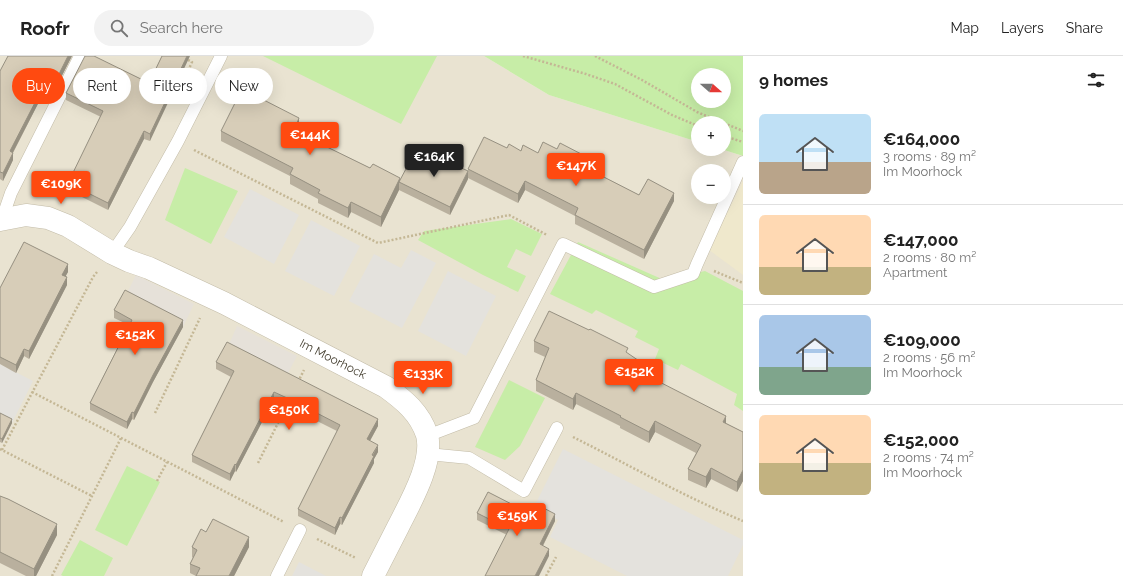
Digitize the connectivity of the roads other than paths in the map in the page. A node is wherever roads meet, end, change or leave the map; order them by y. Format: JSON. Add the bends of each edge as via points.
{"nodes":[{"id":1,"x":80,"y":56,"type":"edge"},
{"id":2,"x":221,"y":56,"type":"edge"},
{"id":3,"x":743,"y":162,"type":"edge"},
{"id":4,"x":5,"y":190,"type":"edge"},
{"id":5,"x":1,"y":220,"type":"edge"},
{"id":6,"x":112,"y":253,"type":"junction"},
{"id":7,"x":556,"y":428,"type":"road end"},
{"id":8,"x":428,"y":445,"type":"junction"},
{"id":9,"x":300,"y":530,"type":"road end"},
{"id":10,"x":375,"y":572,"type":"edge"},
{"id":11,"x":277,"y":576,"type":"edge"}],
"edges":[{"from":1,"to":4,"type":"lane","name":"Im Moorhock"},
{"from":2,"to":6,"type":"lane","via":[[178,141],[130,227]]},
{"from":3,"to":8,"type":"lane","via":[[693,274],[654,287],[563,244],[474,418]]},
{"from":4,"to":5,"type":"lane","name":"Im Moorhock"},
{"from":5,"to":6,"type":"street","name":"Im Moorhock","via":[[26,215],[48,218],[68,226]]},
{"from":6,"to":8,"type":"street","name":"Im Moorhock","via":[[211,297],[386,387],[414,410],[422,422]]},
{"from":7,"to":8,"type":"lane","via":[[524,491],[469,458]]},
{"from":8,"to":10,"type":"street","via":[[418,488]]},
{"from":9,"to":11,"type":"lane"}]}
